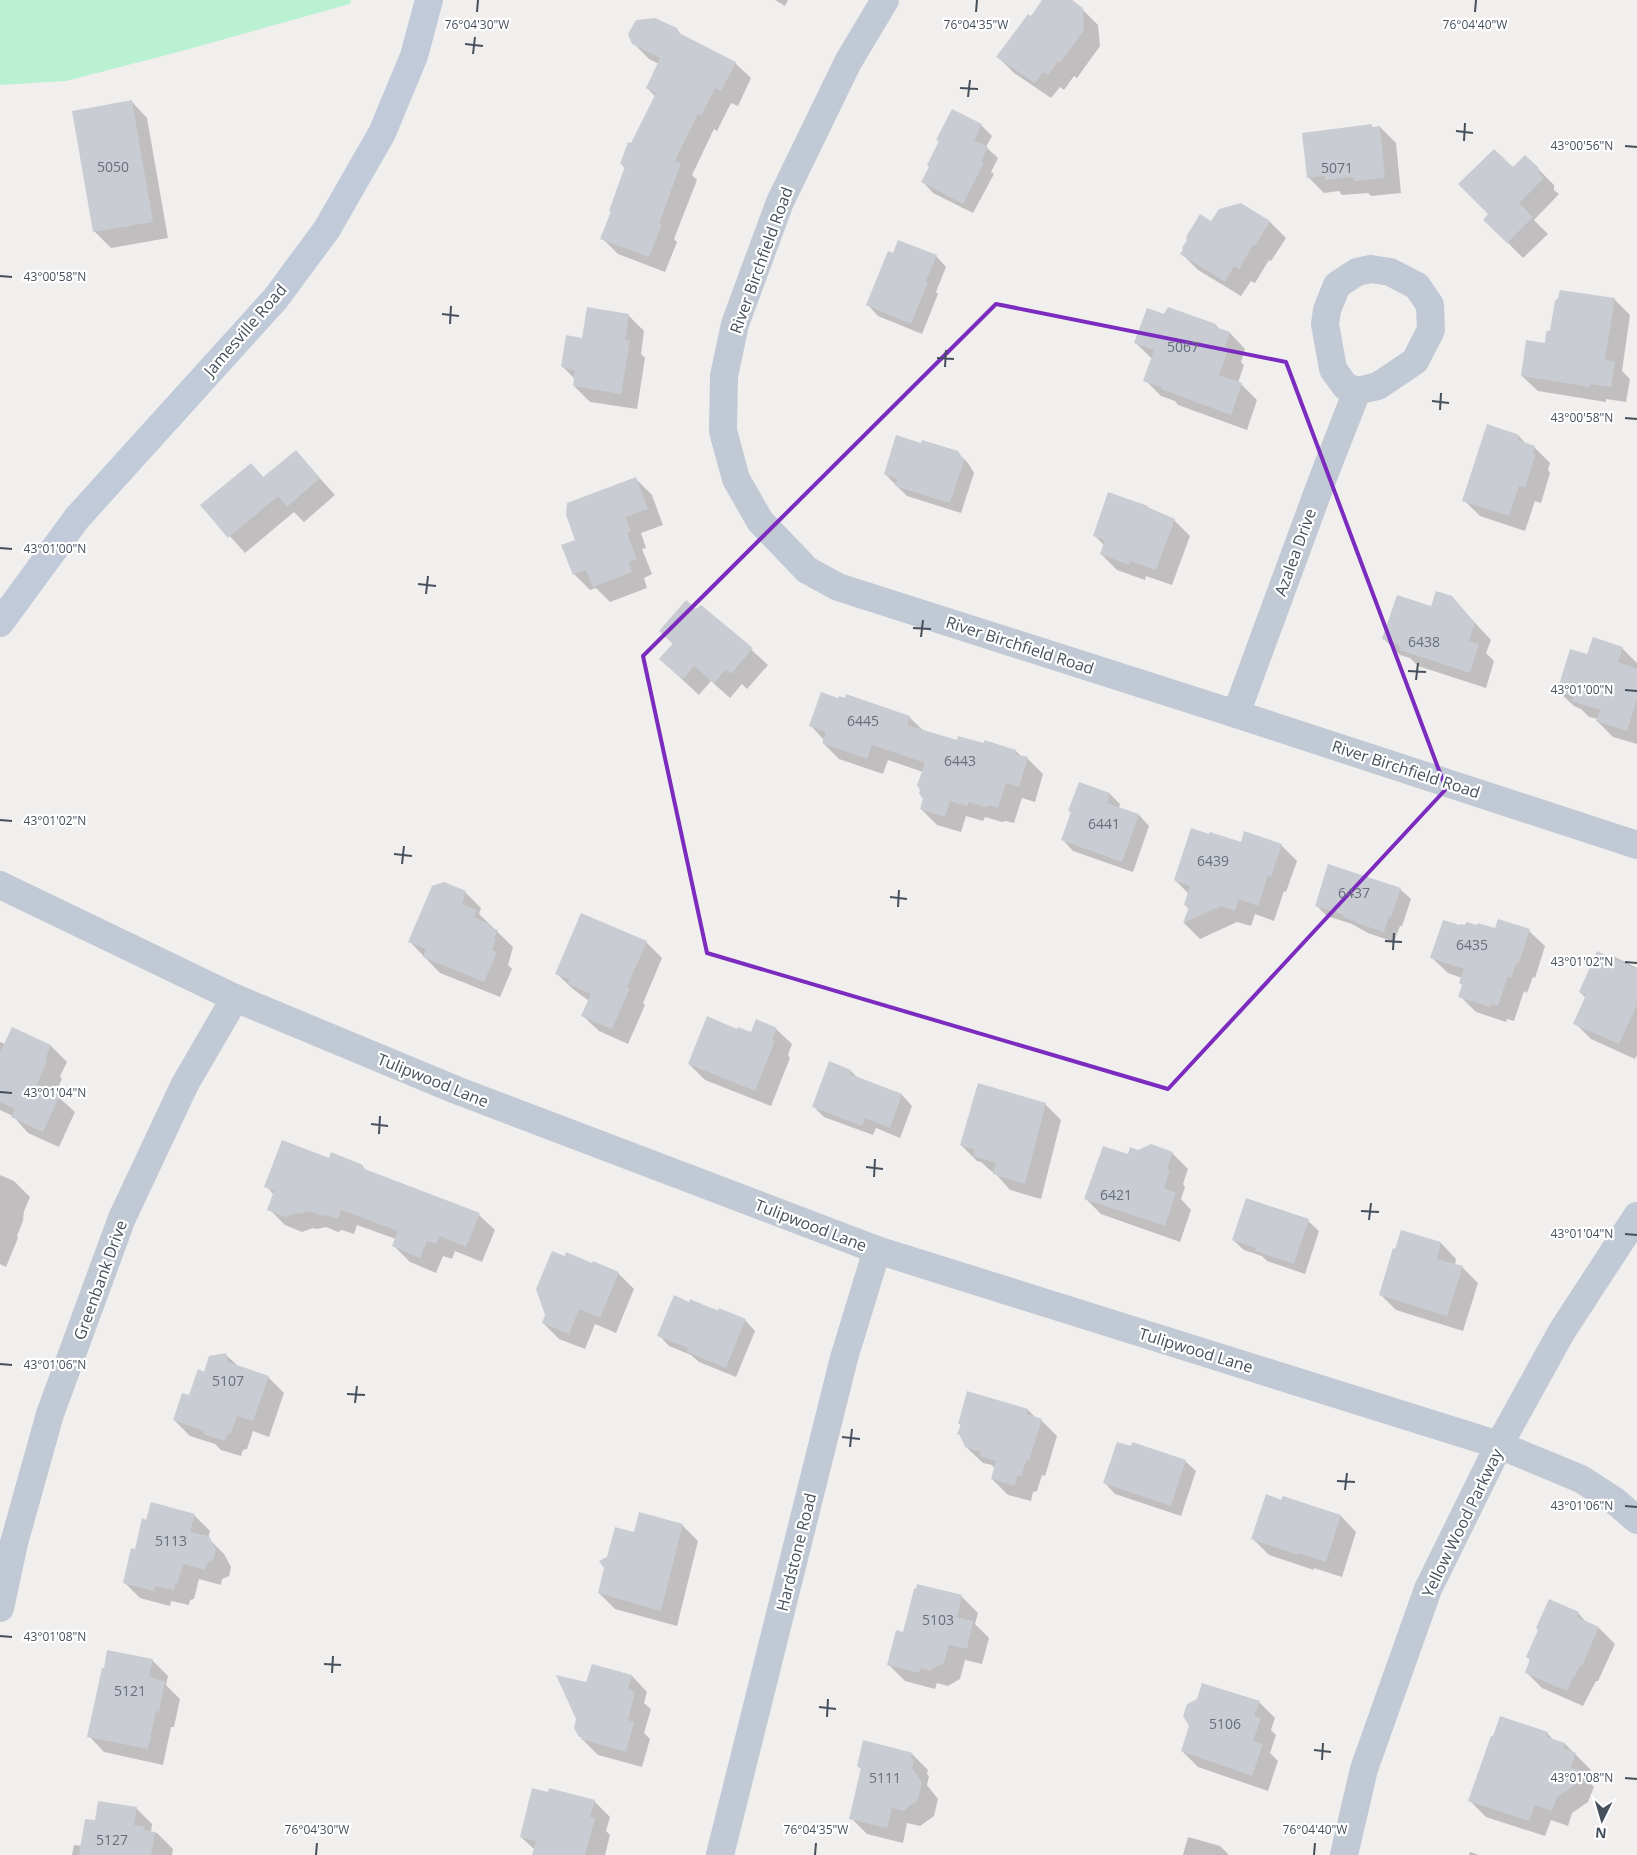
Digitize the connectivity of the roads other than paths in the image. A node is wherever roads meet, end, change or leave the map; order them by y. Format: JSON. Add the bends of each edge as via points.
{"nodes":[{"id":1,"x":429,"y":0,"type":"edge"},
{"id":2,"x":885,"y":0,"type":"edge"},
{"id":3,"x":1357,"y":392,"type":"junction"},
{"id":4,"x":0,"y":623,"type":"edge"},
{"id":5,"x":1236,"y":714,"type":"junction"},
{"id":6,"x":1637,"y":845,"type":"edge"},
{"id":7,"x":0,"y":885,"type":"edge"},
{"id":8,"x":236,"y":998,"type":"junction"},
{"id":9,"x":1637,"y":1216,"type":"edge"},
{"id":10,"x":876,"y":1250,"type":"junction"},
{"id":11,"x":1498,"y":1445,"type":"junction"},
{"id":12,"x":1637,"y":1520,"type":"edge"},
{"id":13,"x":0,"y":1608,"type":"edge"},
{"id":14,"x":720,"y":1855,"type":"edge"},
{"id":15,"x":1344,"y":1855,"type":"edge"}],
"edges":[{"from":1,"to":4,"type":"street","name":"Jamesville Road","via":[[414,56],[382,133],[327,229],[276,298],[77,518]]},
{"from":2,"to":5,"type":"street","name":"River Birchfield Road","via":[[848,62],[780,202],[734,324],[724,376],[723,431],[736,479],[760,521],[807,570],[838,587]]},
{"from":3,"to":3,"type":"street","via":[[1378,386],[1415,361],[1431,330],[1430,305],[1417,286],[1390,272],[1371,269],[1357,272],[1337,285],[1327,310],[1333,369],[1345,386]]},
{"from":3,"to":5,"type":"street","name":"Azalea Drive"},
{"from":5,"to":6,"type":"street","name":"River Birchfield Road"},
{"from":7,"to":8,"type":"street","name":"Tulipwood Lane"},
{"from":8,"to":10,"type":"street","name":"Tulipwood Lane","via":[[456,1090]]},
{"from":8,"to":13,"type":"street","name":"Greenbank Drive","via":[[185,1084],[122,1218],[50,1414],[14,1543]]},
{"from":9,"to":11,"type":"street","name":"Yellow Wood Parkway","via":[[1562,1331]]},
{"from":10,"to":11,"type":"street","name":"Tulipwood Lane"},
{"from":10,"to":14,"type":"street","name":"Hardstone Road","via":[[844,1358]]},
{"from":11,"to":12,"type":"street","name":"Tulipwood Lane","via":[[1581,1479]]},
{"from":11,"to":15,"type":"street","name":"Yellow Wood Parkway","via":[[1428,1589],[1364,1769]]}]}
